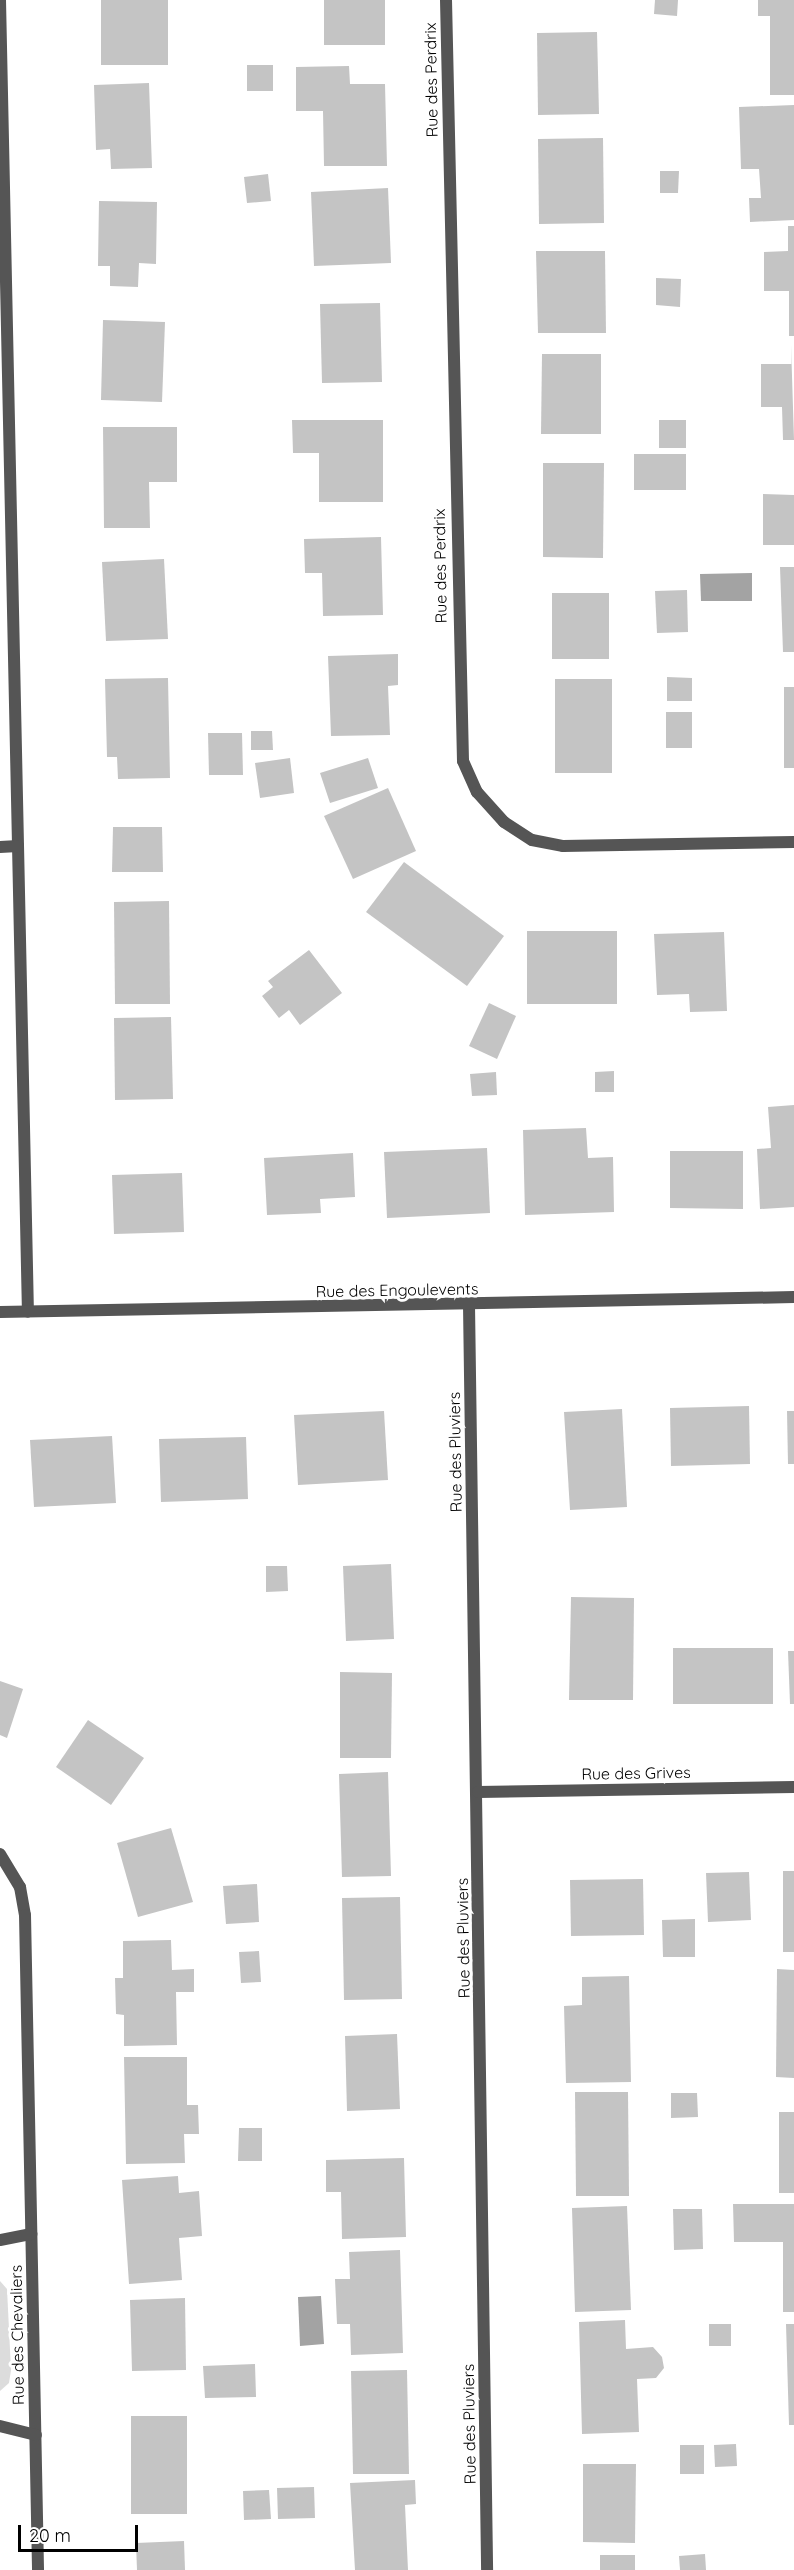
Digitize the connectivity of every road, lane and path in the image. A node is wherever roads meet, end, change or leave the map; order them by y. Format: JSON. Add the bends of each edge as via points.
{"nodes":[{"id":1,"x":0,"y":0,"type":"edge"},
{"id":2,"x":446,"y":0,"type":"edge"},
{"id":3,"x":3,"y":304,"type":"edge"},
{"id":4,"x":794,"y":842,"type":"edge"},
{"id":5,"x":18,"y":846,"type":"junction"},
{"id":6,"x":0,"y":847,"type":"edge"},
{"id":7,"x":794,"y":1297,"type":"edge"},
{"id":8,"x":469,"y":1305,"type":"junction"},
{"id":9,"x":0,"y":1312,"type":"edge"},
{"id":10,"x":28,"y":1312,"type":"junction"},
{"id":11,"x":794,"y":1787,"type":"edge"},
{"id":12,"x":478,"y":1792,"type":"junction"},
{"id":13,"x":2,"y":1856,"type":"edge"},
{"id":14,"x":32,"y":2234,"type":"junction"},
{"id":15,"x":0,"y":2240,"type":"edge"},
{"id":16,"x":0,"y":2426,"type":"edge"},
{"id":17,"x":36,"y":2435,"type":"junction"},
{"id":18,"x":38,"y":2570,"type":"edge"},
{"id":19,"x":487,"y":2570,"type":"edge"}],
"edges":[{"from":1,"to":3,"type":"street"},
{"from":2,"to":4,"type":"street","name":"Rue des Perdrix","via":[[463,761],[477,792],[504,822],[532,840],[563,846]]},
{"from":3,"to":5,"type":"street"},
{"from":5,"to":6,"type":"street"},
{"from":5,"to":10,"type":"street"},
{"from":7,"to":8,"type":"street","name":"Rue des Engoulevents"},
{"from":8,"to":10,"type":"street","name":"Rue des Engoulevents"},
{"from":8,"to":12,"type":"street","name":"Rue des Pluviers"},
{"from":9,"to":10,"type":"street","name":"Rue des Engoulevents"},
{"from":11,"to":12,"type":"street","name":"Rue des Grives"},
{"from":12,"to":19,"type":"street","name":"Rue des Pluviers"},
{"from":13,"to":14,"type":"street","name":"Rue des Chevaliers","via":[[20,1887],[25,1915]]},
{"from":14,"to":15,"type":"street"},
{"from":14,"to":17,"type":"street","name":"Rue des Chevaliers"},
{"from":16,"to":17,"type":"street","name":"Rue des Chevaliers"},
{"from":17,"to":18,"type":"street","name":"Rue des Chevaliers"}]}
